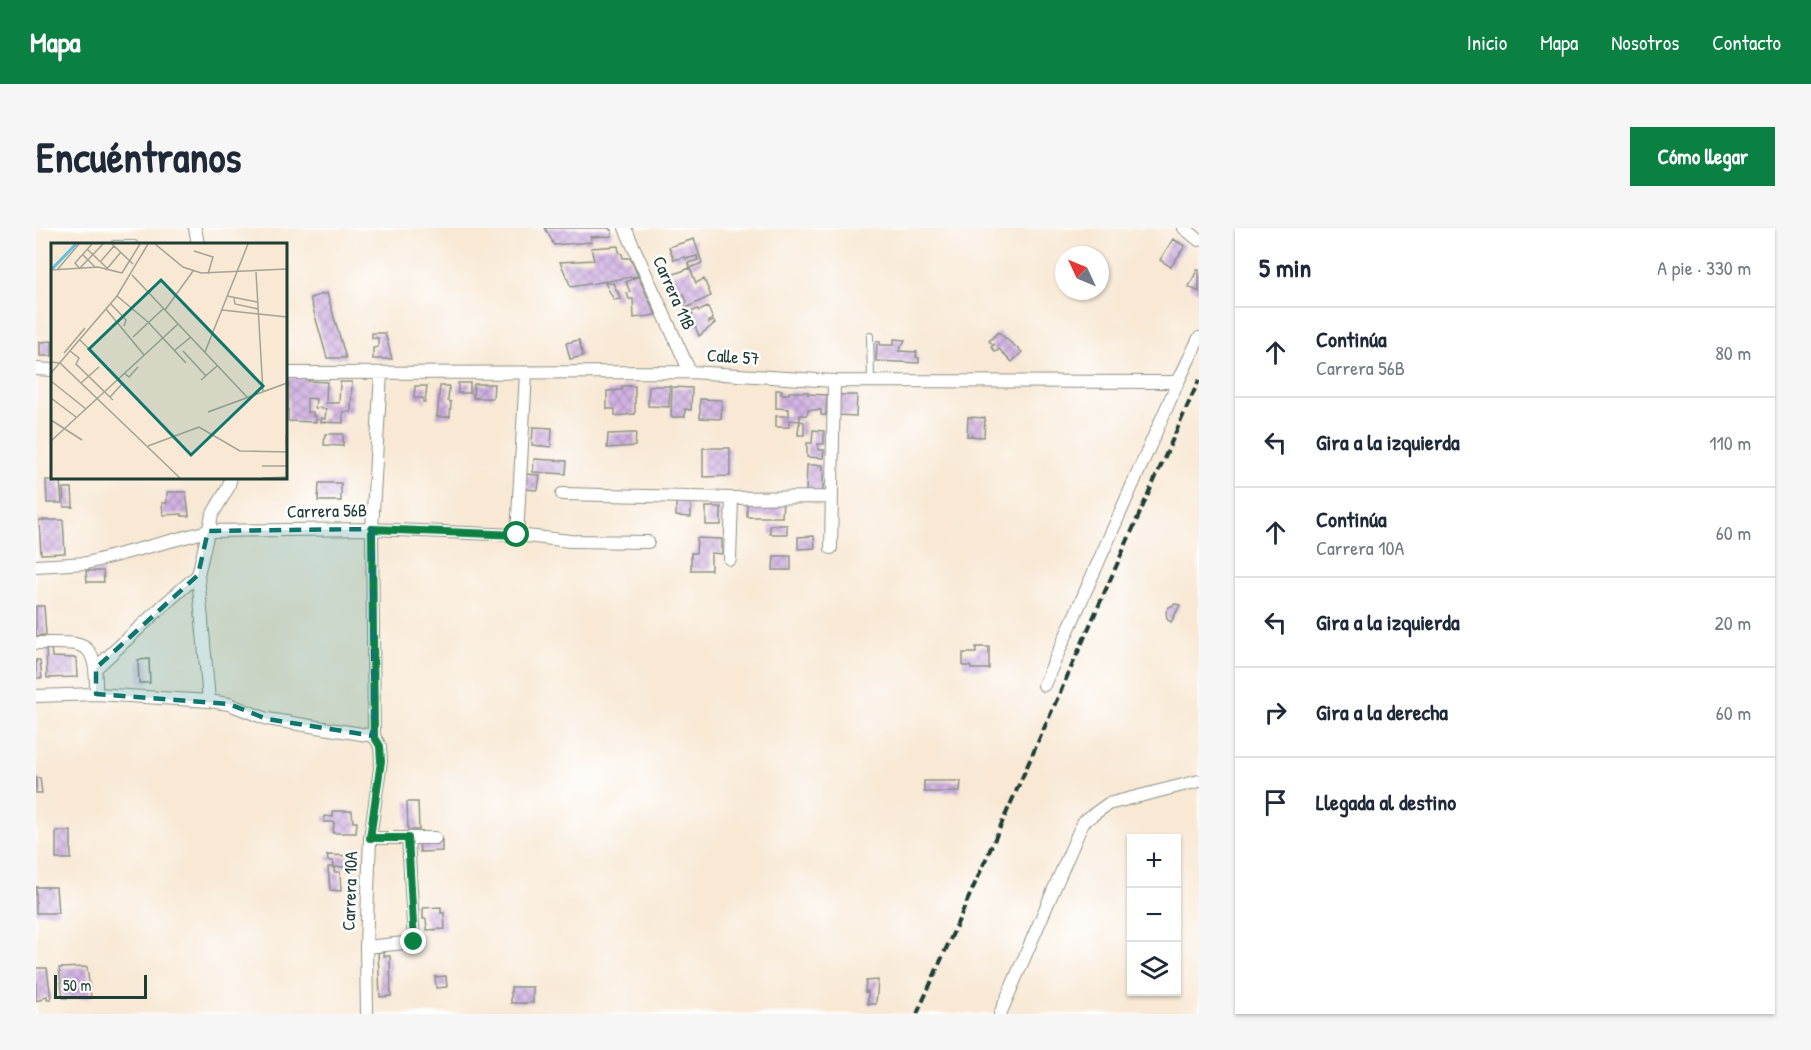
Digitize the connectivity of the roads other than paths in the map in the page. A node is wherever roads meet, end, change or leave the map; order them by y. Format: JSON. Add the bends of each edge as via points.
{"nodes":[{"id":1,"x":195,"y":228,"type":"edge"},
{"id":2,"x":625,"y":228,"type":"edge"},
{"id":3,"x":1184,"y":228,"type":"edge"},
{"id":4,"x":1199,"y":240,"type":"edge"},
{"id":5,"x":198,"y":243,"type":"edge"},
{"id":6,"x":870,"y":336,"type":"dead end"},
{"id":7,"x":1199,"y":339,"type":"edge"},
{"id":8,"x":36,"y":369,"type":"edge"},
{"id":9,"x":51,"y":370,"type":"edge"},
{"id":10,"x":690,"y":372,"type":"junction"},
{"id":11,"x":286,"y":373,"type":"edge"},
{"id":12,"x":381,"y":373,"type":"junction"},
{"id":13,"x":526,"y":373,"type":"junction"},
{"id":14,"x":834,"y":381,"type":"junction"},
{"id":15,"x":871,"y":381,"type":"junction"},
{"id":16,"x":1178,"y":382,"type":"junction"},
{"id":17,"x":231,"y":478,"type":"edge"},
{"id":18,"x":562,"y":494,"type":"dead end"},
{"id":19,"x":832,"y":497,"type":"junction"},
{"id":20,"x":732,"y":498,"type":"junction"},
{"id":21,"x":372,"y":529,"type":"junction"},
{"id":22,"x":208,"y":531,"type":"junction"},
{"id":23,"x":517,"y":535,"type":"junction"},
{"id":24,"x":648,"y":542,"type":"dead end"},
{"id":25,"x":831,"y":548,"type":"dead end"},
{"id":26,"x":730,"y":560,"type":"dead end"},
{"id":27,"x":41,"y":566,"type":"edge"},
{"id":28,"x":198,"y":575,"type":"junction"},
{"id":29,"x":36,"y":644,"type":"edge"},
{"id":30,"x":96,"y":668,"type":"junction"},
{"id":31,"x":1044,"y":685,"type":"dead end"},
{"id":32,"x":96,"y":694,"type":"junction"},
{"id":33,"x":36,"y":696,"type":"edge"},
{"id":34,"x":209,"y":701,"type":"junction"},
{"id":35,"x":374,"y":736,"type":"junction"},
{"id":36,"x":1199,"y":781,"type":"edge"},
{"id":37,"x":370,"y":838,"type":"junction"},
{"id":38,"x":408,"y":838,"type":"junction"},
{"id":39,"x":435,"y":838,"type":"dead end"},
{"id":40,"x":366,"y":948,"type":"junction"},
{"id":41,"x":367,"y":1014,"type":"edge"},
{"id":42,"x":1000,"y":1014,"type":"edge"}],
"edges":[{"from":1,"to":5,"type":"street"},
{"from":2,"to":10,"type":"street","name":"Carrera 11B"},
{"from":3,"to":4,"type":"street"},
{"from":6,"to":15,"type":"lane"},
{"from":7,"to":16,"type":"street"},
{"from":8,"to":9,"type":"street"},
{"from":10,"to":13,"type":"street","name":"Calle 57"},
{"from":10,"to":14,"type":"street","name":"Calle 57"},
{"from":11,"to":12,"type":"street","name":"Calle 57"},
{"from":12,"to":13,"type":"street","name":"Calle 57"},
{"from":12,"to":21,"type":"street","name":"Carrera 10A"},
{"from":13,"to":23,"type":"street"},
{"from":14,"to":15,"type":"street","name":"Calle 57"},
{"from":14,"to":19,"type":"street"},
{"from":15,"to":16,"type":"street","name":"Calle 57"},
{"from":16,"to":31,"type":"street"},
{"from":17,"to":22,"type":"street"},
{"from":18,"to":20,"type":"street"},
{"from":19,"to":20,"type":"street"},
{"from":19,"to":25,"type":"street"},
{"from":20,"to":26,"type":"street"},
{"from":21,"to":22,"type":"street","name":"Carrera 56B"},
{"from":21,"to":23,"type":"street","name":"Carrera 56B"},
{"from":21,"to":35,"type":"street","name":"Carrera 10A"},
{"from":22,"to":27,"type":"street","name":"Carrera 56B","via":[[87,563]]},
{"from":22,"to":28,"type":"street"},
{"from":23,"to":24,"type":"street","name":"Carrera 56B","via":[[570,541]]},
{"from":28,"to":30,"type":"street"},
{"from":28,"to":34,"type":"street"},
{"from":29,"to":30,"type":"street","via":[[84,646]]},
{"from":30,"to":32,"type":"street"},
{"from":32,"to":33,"type":"street"},
{"from":32,"to":34,"type":"street"},
{"from":34,"to":35,"type":"street","via":[[229,704],[267,719]]},
{"from":35,"to":37,"type":"street","name":"Carrera 10A","via":[[380,746],[381,761]]},
{"from":36,"to":42,"type":"street","via":[[1108,804],[1083,822]]},
{"from":37,"to":38,"type":"street"},
{"from":37,"to":40,"type":"street","name":"Carrera 10A"},
{"from":38,"to":39,"type":"street"},
{"from":38,"to":40,"type":"street","via":[[414,942]]},
{"from":40,"to":41,"type":"street","name":"Carrera 10A"}]}
